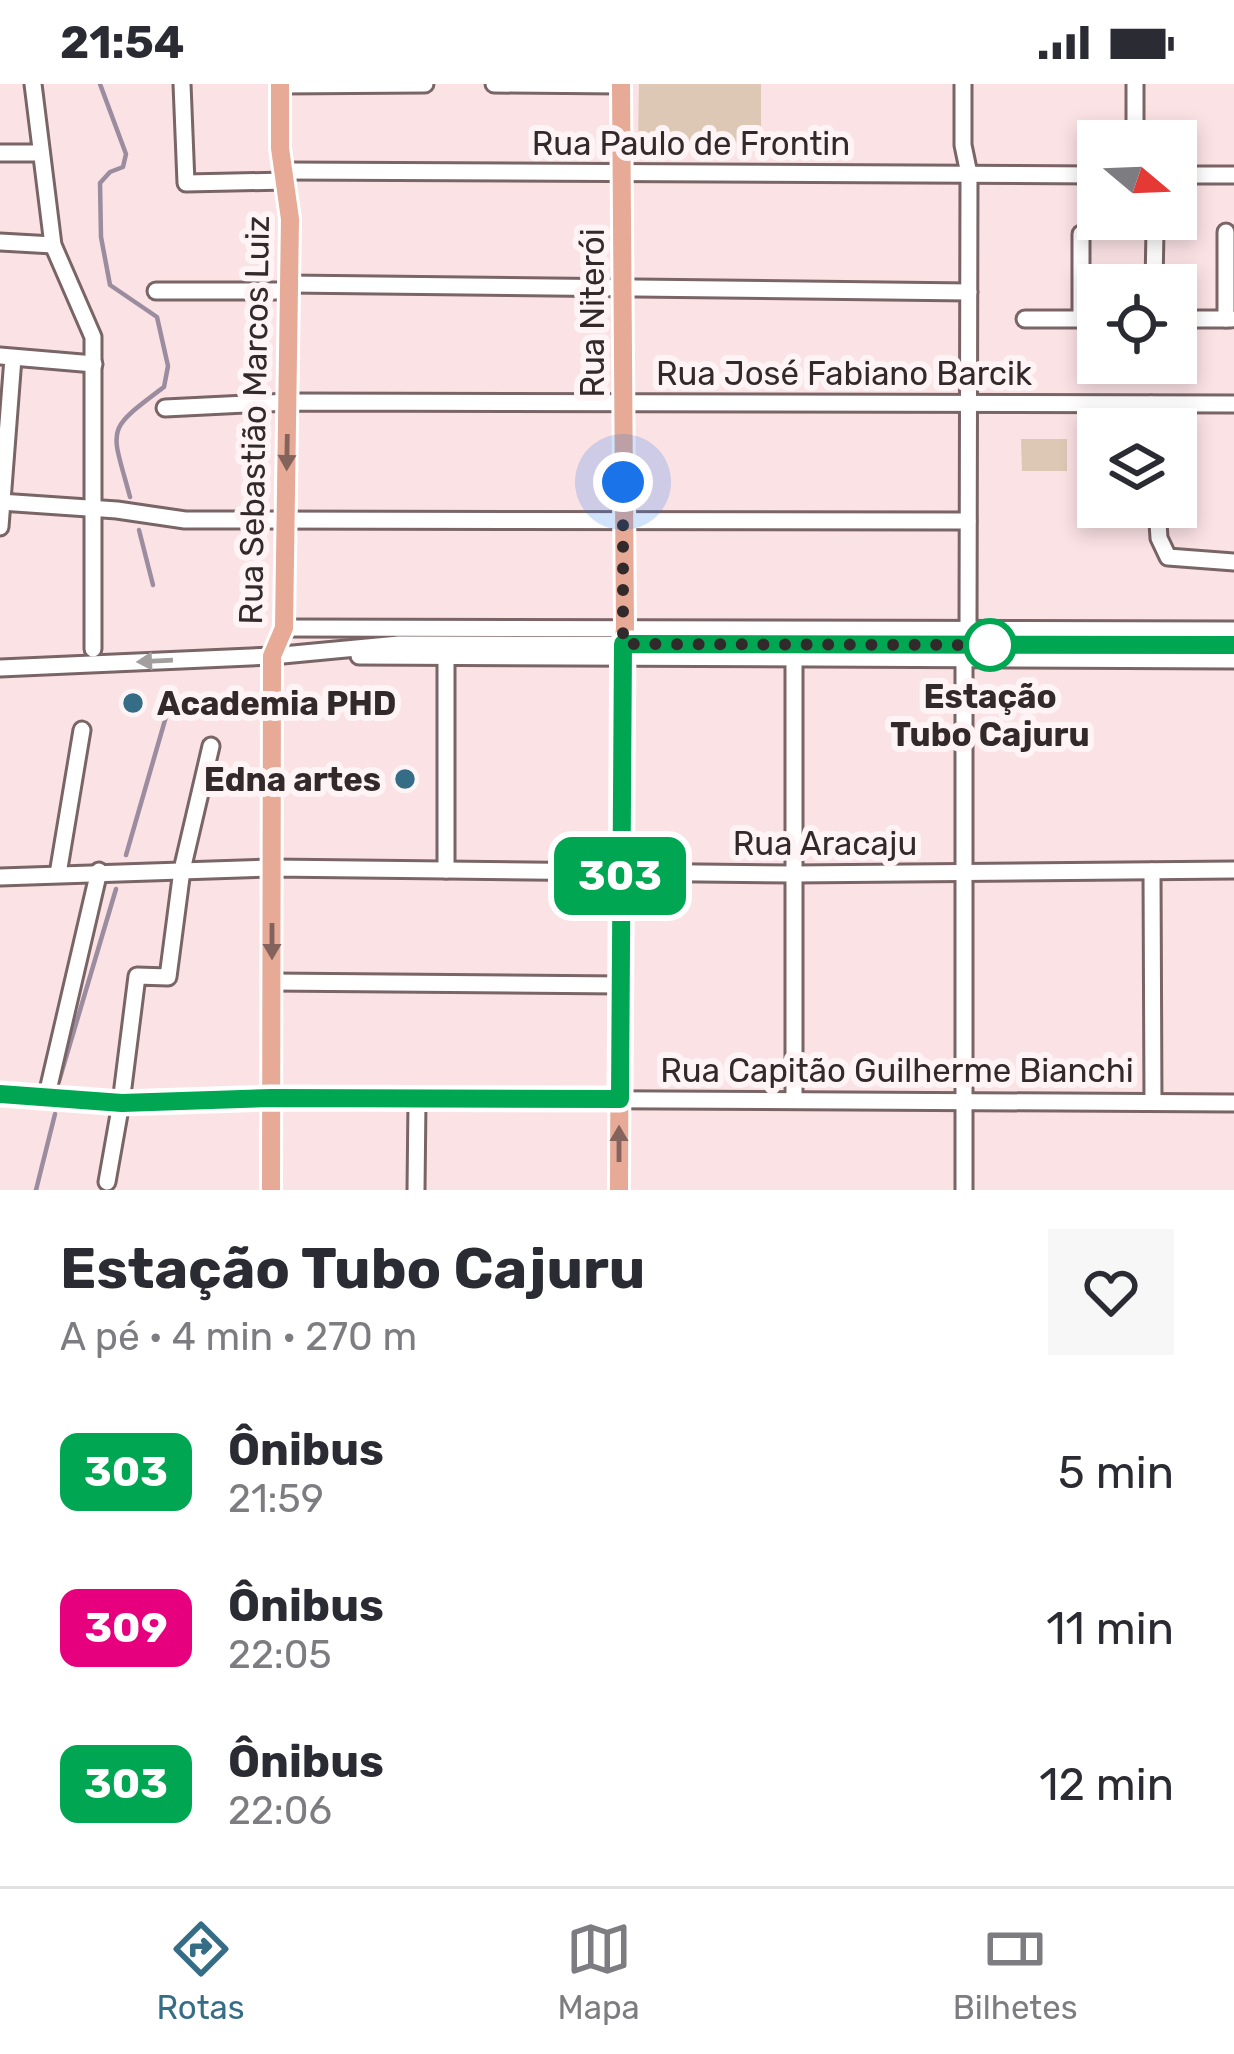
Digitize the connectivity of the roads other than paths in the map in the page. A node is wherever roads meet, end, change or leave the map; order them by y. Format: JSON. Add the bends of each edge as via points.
{"nodes":[{"id":1,"x":33,"y":84,"type":"edge"},
{"id":2,"x":182,"y":84,"type":"edge"},
{"id":3,"x":424,"y":84,"type":"edge"},
{"id":4,"x":494,"y":84,"type":"edge"},
{"id":5,"x":963,"y":84,"type":"edge"},
{"id":6,"x":1135,"y":84,"type":"edge"},
{"id":7,"x":280,"y":85,"type":"edge"},
{"id":8,"x":621,"y":85,"type":"edge"},
{"id":9,"x":1136,"y":120,"type":"edge"},
{"id":10,"x":0,"y":153,"type":"edge"},
{"id":11,"x":41,"y":153,"type":"junction"},
{"id":12,"x":621,"y":173,"type":"junction"},
{"id":13,"x":969,"y":174,"type":"junction"},
{"id":14,"x":1077,"y":175,"type":"edge"},
{"id":15,"x":1197,"y":175,"type":"edge"},
{"id":16,"x":1234,"y":175,"type":"edge"},
{"id":17,"x":285,"y":176,"type":"junction"},
{"id":18,"x":1226,"y":232,"type":"dead end"},
{"id":19,"x":0,"y":242,"type":"edge"},
{"id":20,"x":53,"y":245,"type":"junction"},
{"id":21,"x":289,"y":287,"type":"junction"},
{"id":22,"x":622,"y":287,"type":"junction"},
{"id":23,"x":156,"y":291,"type":"dead end"},
{"id":24,"x":969,"y":292,"type":"junction"},
{"id":25,"x":1025,"y":319,"type":"dead end"},
{"id":26,"x":1077,"y":319,"type":"edge"},
{"id":27,"x":1197,"y":319,"type":"edge"},
{"id":28,"x":1230,"y":319,"type":"edge"},
{"id":29,"x":7,"y":357,"type":"edge"},
{"id":30,"x":94,"y":364,"type":"junction"},
{"id":31,"x":288,"y":402,"type":"junction"},
{"id":32,"x":622,"y":403,"type":"junction"},
{"id":33,"x":969,"y":404,"type":"junction"},
{"id":34,"x":1151,"y":404,"type":"junction"},
{"id":35,"x":1234,"y":404,"type":"edge"},
{"id":36,"x":1151,"y":408,"type":"edge"},
{"id":37,"x":165,"y":409,"type":"dead end"},
{"id":38,"x":1,"y":502,"type":"edge"},
{"id":39,"x":92,"y":508,"type":"junction"},
{"id":40,"x":286,"y":520,"type":"junction"},
{"id":41,"x":624,"y":521,"type":"junction"},
{"id":42,"x":968,"y":521,"type":"junction"},
{"id":43,"x":0,"y":527,"type":"edge"},
{"id":44,"x":1158,"y":528,"type":"edge"},
{"id":45,"x":1234,"y":562,"type":"edge"},
{"id":46,"x":284,"y":628,"type":"junction"},
{"id":47,"x":968,"y":629,"type":"junction"},
{"id":48,"x":1234,"y":630,"type":"edge"},
{"id":49,"x":623,"y":643,"type":"junction"},
{"id":50,"x":399,"y":644,"type":"junction"},
{"id":51,"x":1234,"y":645,"type":"edge"},
{"id":52,"x":93,"y":649,"type":"dead end"},
{"id":53,"x":272,"y":656,"type":"junction"},
{"id":54,"x":446,"y":656,"type":"junction"},
{"id":55,"x":794,"y":658,"type":"junction"},
{"id":56,"x":964,"y":659,"type":"junction"},
{"id":57,"x":1234,"y":660,"type":"edge"},
{"id":58,"x":0,"y":668,"type":"edge"},
{"id":59,"x":82,"y":730,"type":"dead end"},
{"id":60,"x":211,"y":746,"type":"dead end"},
{"id":61,"x":272,"y":868,"type":"junction"},
{"id":62,"x":182,"y":870,"type":"junction"},
{"id":63,"x":446,"y":870,"type":"junction"},
{"id":64,"x":1234,"y":870,"type":"edge"},
{"id":65,"x":1152,"y":871,"type":"junction"},
{"id":66,"x":99,"y":872,"type":"junction"},
{"id":67,"x":620,"y":872,"type":"junction"},
{"id":68,"x":964,"y":873,"type":"junction"},
{"id":69,"x":58,"y":874,"type":"junction"},
{"id":70,"x":794,"y":874,"type":"junction"},
{"id":71,"x":0,"y":877,"type":"edge"},
{"id":72,"x":272,"y":982,"type":"junction"},
{"id":73,"x":620,"y":985,"type":"junction"},
{"id":74,"x":0,"y":1094,"type":"edge"},
{"id":75,"x":271,"y":1098,"type":"junction"},
{"id":76,"x":46,"y":1099,"type":"junction"},
{"id":77,"x":620,"y":1099,"type":"junction"},
{"id":78,"x":794,"y":1099,"type":"junction"},
{"id":79,"x":417,"y":1101,"type":"junction"},
{"id":80,"x":964,"y":1102,"type":"junction"},
{"id":81,"x":1153,"y":1102,"type":"junction"},
{"id":82,"x":122,"y":1103,"type":"junction"},
{"id":83,"x":1234,"y":1103,"type":"edge"},
{"id":84,"x":107,"y":1182,"type":"dead end"},
{"id":85,"x":271,"y":1190,"type":"edge"},
{"id":86,"x":416,"y":1190,"type":"edge"},
{"id":87,"x":619,"y":1190,"type":"edge"},
{"id":88,"x":964,"y":1190,"type":"edge"}],
"edges":[{"from":1,"to":11,"type":"street"},
{"from":2,"to":17,"type":"street","name":"Rua Paulo de Frontin","via":[[186,183]]},
{"from":3,"to":7,"type":"street"},
{"from":4,"to":8,"type":"street"},
{"from":5,"to":13,"type":"street"},
{"from":6,"to":9,"type":"street"},
{"from":7,"to":17,"type":"main road","name":"Rua Sebastião Marcos Luiz"},
{"from":8,"to":12,"type":"main road","name":"Rua Niterói"},
{"from":10,"to":11,"type":"street"},
{"from":11,"to":20,"type":"street"},
{"from":12,"to":13,"type":"street","name":"Rua Paulo de Frontin"},
{"from":12,"to":17,"type":"street","name":"Rua Paulo de Frontin"},
{"from":12,"to":22,"type":"main road","name":"Rua Niterói"},
{"from":13,"to":14,"type":"street","name":"Rua Paulo de Frontin"},
{"from":13,"to":24,"type":"street"},
{"from":15,"to":16,"type":"street"},
{"from":17,"to":21,"type":"main road","name":"Rua Sebastião Marcos Luiz"},
{"from":18,"to":28,"type":"street"},
{"from":19,"to":20,"type":"street"},
{"from":20,"to":30,"type":"street","via":[[91,325]]},
{"from":21,"to":22,"type":"street"},
{"from":21,"to":23,"type":"street"},
{"from":21,"to":31,"type":"main road","name":"Rua Sebastião Marcos Luiz"},
{"from":22,"to":24,"type":"street"},
{"from":22,"to":32,"type":"main road","name":"Rua Niterói"},
{"from":24,"to":33,"type":"street"},
{"from":25,"to":26,"type":"street"},
{"from":27,"to":28,"type":"street"},
{"from":29,"to":30,"type":"street"},
{"from":29,"to":38,"type":"street"},
{"from":30,"to":39,"type":"street"},
{"from":31,"to":32,"type":"street","name":"Rua José Fabiano Barcik"},
{"from":31,"to":37,"type":"street","name":"Rua José Fabiano Barcik"},
{"from":31,"to":40,"type":"main road","name":"Rua Sebastião Marcos Luiz","one_way":true},
{"from":32,"to":33,"type":"street","name":"Rua José Fabiano Barcik"},
{"from":32,"to":41,"type":"main road","name":"Rua Niterói"},
{"from":33,"to":34,"type":"street","name":"Rua José Fabiano Barcik"},
{"from":33,"to":42,"type":"street"},
{"from":34,"to":35,"type":"street","name":"Rua José Fabiano Barcik"},
{"from":34,"to":36,"type":"street"},
{"from":38,"to":39,"type":"street"},
{"from":38,"to":43,"type":"street"},
{"from":39,"to":40,"type":"street","via":[[173,520]]},
{"from":39,"to":52,"type":"street"},
{"from":40,"to":41,"type":"street"},
{"from":40,"to":46,"type":"main road","name":"Rua Sebastião Marcos Luiz"},
{"from":41,"to":42,"type":"street"},
{"from":41,"to":49,"type":"main road","name":"Rua Niterói"},
{"from":42,"to":47,"type":"street"},
{"from":44,"to":45,"type":"street","via":[[1168,557]]},
{"from":46,"to":49,"type":"street"},
{"from":46,"to":50,"type":"street"},
{"from":46,"to":53,"type":"main road","name":"Rua Sebastião Marcos Luiz"},
{"from":47,"to":48,"type":"street"},
{"from":47,"to":49,"type":"street"},
{"from":49,"to":50,"type":"street"},
{"from":49,"to":51,"type":"street"},
{"from":49,"to":54,"type":"street"},
{"from":49,"to":55,"type":"street"},
{"from":49,"to":67,"type":"main road","name":"Rua Niterói"},
{"from":50,"to":53,"type":"street"},
{"from":53,"to":54,"type":"street"},
{"from":53,"to":58,"type":"street","one_way":true},
{"from":53,"to":61,"type":"main road","name":"Rua Sebastião Marcos Luiz"},
{"from":54,"to":63,"type":"street"},
{"from":55,"to":56,"type":"street"},
{"from":55,"to":70,"type":"street"},
{"from":56,"to":57,"type":"street"},
{"from":56,"to":68,"type":"street"},
{"from":59,"to":69,"type":"street"},
{"from":60,"to":62,"type":"street"},
{"from":61,"to":62,"type":"street","name":"Rua Aracaju"},
{"from":61,"to":63,"type":"street","name":"Rua Aracaju"},
{"from":61,"to":72,"type":"main road","name":"Rua Sebastião Marcos Luiz","one_way":true},
{"from":62,"to":66,"type":"street","name":"Rua Aracaju"},
{"from":62,"to":82,"type":"street","via":[[168,977],[137,976]]},
{"from":63,"to":67,"type":"street","name":"Rua Aracaju"},
{"from":64,"to":65,"type":"street","name":"Rua Aracaju"},
{"from":65,"to":68,"type":"street","name":"Rua Aracaju"},
{"from":65,"to":81,"type":"street"},
{"from":66,"to":69,"type":"street","name":"Rua Aracaju"},
{"from":66,"to":76,"type":"street"},
{"from":67,"to":70,"type":"street","name":"Rua Aracaju"},
{"from":67,"to":73,"type":"main road","name":"Rua Niterói"},
{"from":68,"to":70,"type":"street","name":"Rua Aracaju"},
{"from":68,"to":80,"type":"street"},
{"from":69,"to":71,"type":"street","name":"Rua Aracaju"},
{"from":70,"to":78,"type":"street"},
{"from":72,"to":73,"type":"street"},
{"from":72,"to":75,"type":"main road","name":"Rua Sebastião Marcos Luiz"},
{"from":73,"to":77,"type":"main road","name":"Rua Niterói"},
{"from":74,"to":76,"type":"street","name":"Rua Capitão Guilherme Bianchi"},
{"from":75,"to":79,"type":"street","name":"Rua Capitão Guilherme Bianchi"},
{"from":75,"to":82,"type":"street","name":"Rua Capitão Guilherme Bianchi"},
{"from":75,"to":85,"type":"main road","name":"Rua Sebastião Marcos Luiz"},
{"from":76,"to":82,"type":"street","name":"Rua Capitão Guilherme Bianchi"},
{"from":77,"to":78,"type":"street","name":"Rua Capitão Guilherme Bianchi"},
{"from":77,"to":79,"type":"street","name":"Rua Capitão Guilherme Bianchi"},
{"from":87,"to":77,"type":"main road","name":"Rua Niterói","one_way":true},
{"from":78,"to":80,"type":"street","name":"Rua Capitão Guilherme Bianchi"},
{"from":79,"to":86,"type":"street"},
{"from":80,"to":81,"type":"street","name":"Rua Capitão Guilherme Bianchi"},
{"from":80,"to":88,"type":"street"},
{"from":81,"to":83,"type":"street","name":"Rua Capitão Guilherme Bianchi"},
{"from":82,"to":84,"type":"street"}]}
